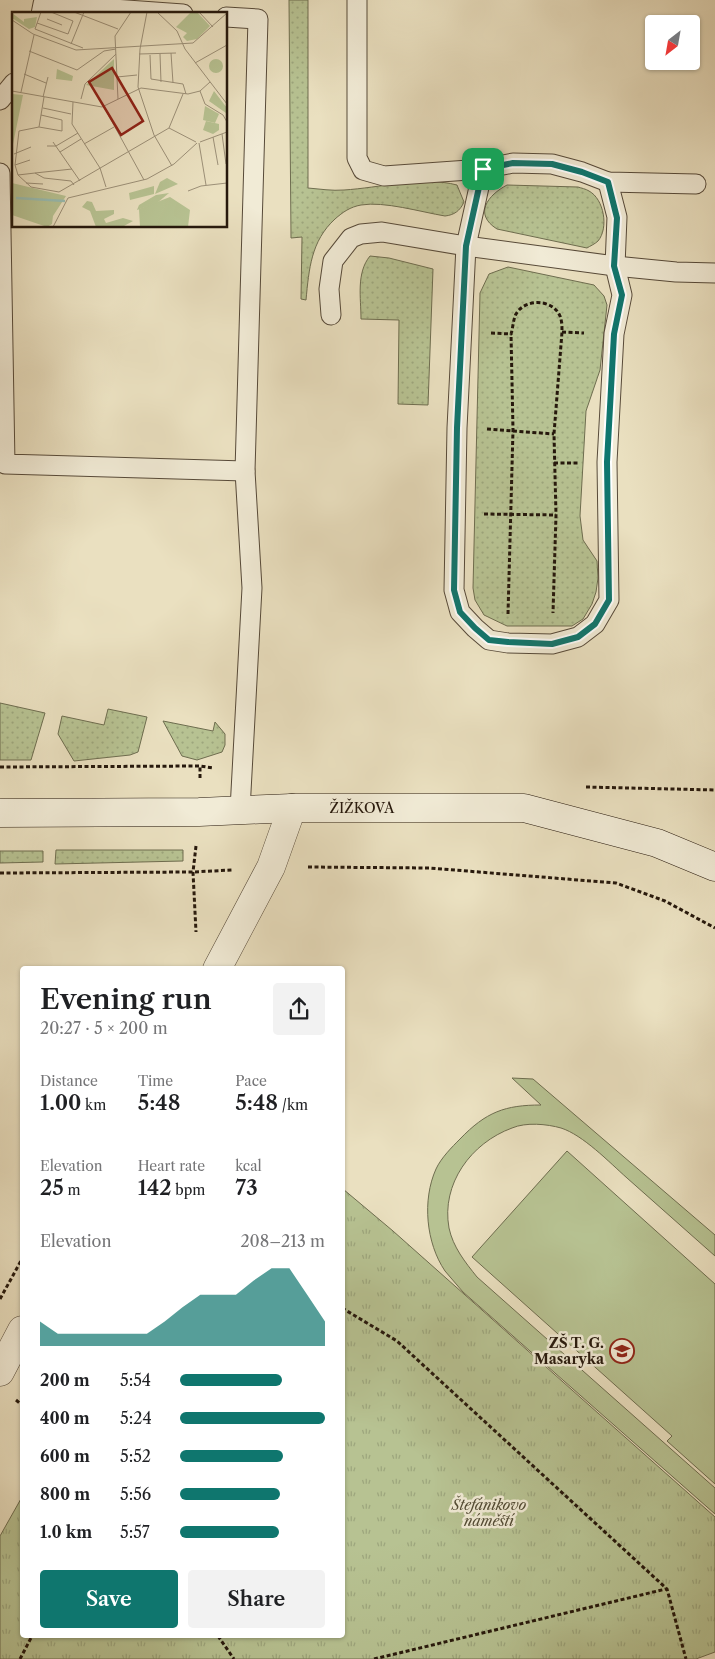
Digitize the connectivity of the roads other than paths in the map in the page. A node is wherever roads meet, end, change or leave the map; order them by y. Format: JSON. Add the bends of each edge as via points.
{"nodes":[{"id":1,"x":357,"y":0,"type":"edge"},
{"id":2,"x":41,"y":12,"type":"edge"},
{"id":3,"x":155,"y":12,"type":"edge"},
{"id":4,"x":228,"y":17,"type":"edge"},
{"id":5,"x":12,"y":86,"type":"edge"},
{"id":6,"x":0,"y":100,"type":"edge"},
{"id":7,"x":483,"y":169,"type":"junction"},
{"id":8,"x":0,"y":173,"type":"edge"},
{"id":9,"x":608,"y":182,"type":"junction"},
{"id":10,"x":696,"y":184,"type":"dead end"},
{"id":11,"x":466,"y":246,"type":"junction"},
{"id":12,"x":614,"y":266,"type":"junction"},
{"id":13,"x":715,"y":273,"type":"edge"},
{"id":14,"x":331,"y":314,"type":"dead end"},
{"id":15,"x":245,"y":471,"type":"junction"},
{"id":16,"x":292,"y":808,"type":"junction"},
{"id":17,"x":240,"y":810,"type":"junction"},
{"id":18,"x":0,"y":813,"type":"edge"},
{"id":19,"x":713,"y":862,"type":"edge"},
{"id":20,"x":218,"y":966,"type":"edge"},
{"id":21,"x":20,"y":1334,"type":"edge"},
{"id":22,"x":0,"y":1372,"type":"edge"}],
"edges":[{"from":1,"to":7,"type":"lane","via":[[357,158],[363,170],[384,176]]},
{"from":2,"to":3,"type":"lane","via":[[43,4]]},
{"from":4,"to":15,"type":"lane","via":[[258,19]]},
{"from":5,"to":6,"type":"lane"},
{"from":7,"to":9,"type":"lane","via":[[513,163],[552,164]]},
{"from":7,"to":11,"type":"lane"},
{"from":8,"to":15,"type":"lane","via":[[5,464]]},
{"from":9,"to":10,"type":"lane"},
{"from":9,"to":12,"type":"lane","via":[[617,218]]},
{"from":11,"to":12,"type":"lane"},
{"from":11,"to":12,"type":"lane","via":[[457,428],[454,590],[460,612],[489,640],[552,644],[578,637],[595,624],[609,600],[607,462],[614,334],[622,295]]},
{"from":11,"to":14,"type":"lane","via":[[382,232],[351,238],[332,261]]},
{"from":12,"to":13,"type":"lane"},
{"from":15,"to":17,"type":"lane","via":[[252,588]]},
{"from":16,"to":17,"type":"main road","name":"ŽIŽKOVA"},
{"from":16,"to":19,"type":"main road","name":"ŽIŽKOVA","via":[[524,808],[658,843]]},
{"from":16,"to":20,"type":"main road","via":[[271,867]]},
{"from":17,"to":18,"type":"main road","name":"ŽIŽKOVA"},
{"from":21,"to":22,"type":"main road"}]}
